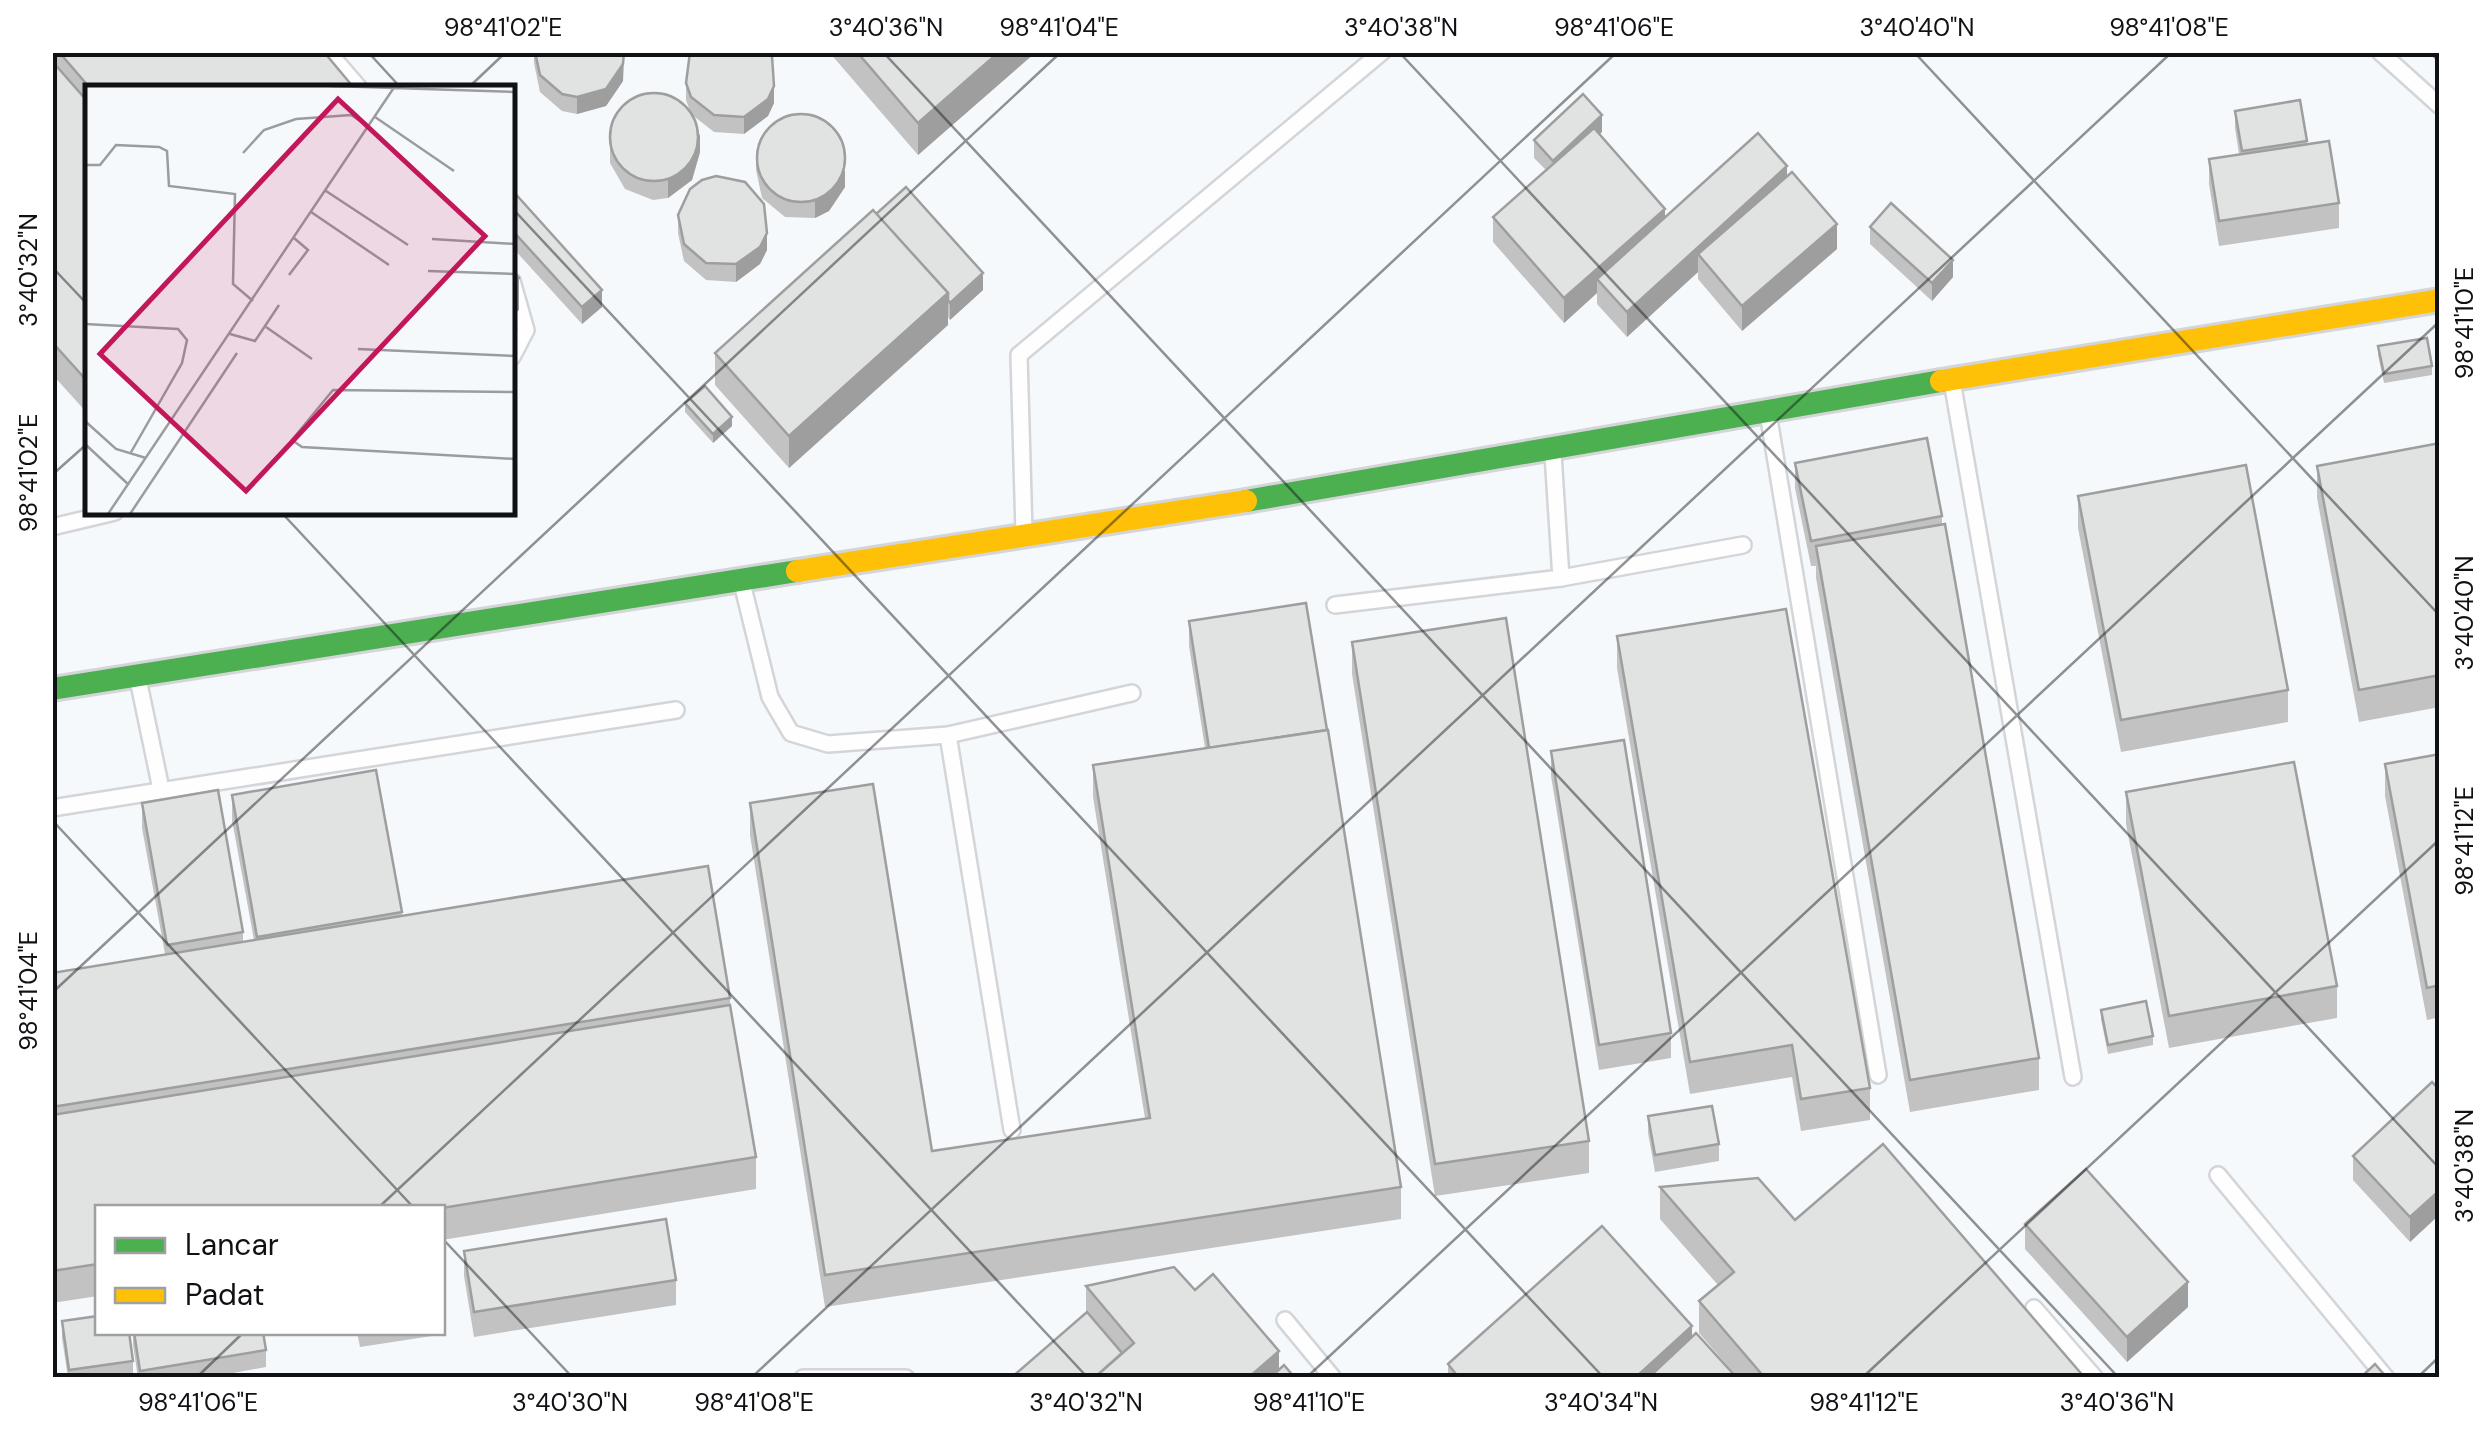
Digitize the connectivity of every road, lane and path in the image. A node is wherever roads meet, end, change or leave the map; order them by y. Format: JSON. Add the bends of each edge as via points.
{"nodes":[{"id":1,"x":328,"y":52,"type":"edge"},
{"id":2,"x":1382,"y":52,"type":"edge"},
{"id":3,"x":2380,"y":52,"type":"edge"},
{"id":4,"x":356,"y":85,"type":"edge"},
{"id":5,"x":2440,"y":106,"type":"edge"},
{"id":6,"x":515,"y":292,"type":"edge"},
{"id":7,"x":2440,"y":300,"type":"edge"},
{"id":8,"x":515,"y":351,"type":"edge"},
{"id":9,"x":1952,"y":379,"type":"junction"},
{"id":10,"x":1768,"y":410,"type":"junction"},
{"id":11,"x":1553,"y":448,"type":"junction"},
{"id":12,"x":102,"y":515,"type":"edge"},
{"id":13,"x":52,"y":527,"type":"edge"},
{"id":14,"x":1024,"y":539,"type":"junction"},
{"id":15,"x":1743,"y":545,"type":"dead end"},
{"id":16,"x":1561,"y":578,"type":"junction"},
{"id":17,"x":741,"y":579,"type":"junction"},
{"id":18,"x":1336,"y":604,"type":"dead end"},
{"id":19,"x":138,"y":676,"type":"junction"},
{"id":20,"x":52,"y":689,"type":"edge"},
{"id":21,"x":1132,"y":693,"type":"dead end"},
{"id":22,"x":676,"y":710,"type":"dead end"},
{"id":23,"x":948,"y":734,"type":"junction"},
{"id":24,"x":161,"y":790,"type":"junction"},
{"id":25,"x":52,"y":808,"type":"edge"},
{"id":26,"x":1878,"y":1075,"type":"dead end"},
{"id":27,"x":2074,"y":1077,"type":"dead end"},
{"id":28,"x":1012,"y":1130,"type":"dead end"},
{"id":29,"x":2218,"y":1176,"type":"dead end"},
{"id":30,"x":2034,"y":1308,"type":"dead end"},
{"id":31,"x":1285,"y":1320,"type":"dead end"},
{"id":32,"x":804,"y":1378,"type":"edge"},
{"id":33,"x":906,"y":1378,"type":"edge"},
{"id":34,"x":1334,"y":1378,"type":"edge"},
{"id":35,"x":2094,"y":1378,"type":"edge"},
{"id":36,"x":2386,"y":1378,"type":"edge"}],
"edges":[{"from":1,"to":4,"type":"lane"},
{"from":2,"to":14,"type":"lane","via":[[1019,354]]},
{"from":3,"to":5,"type":"lane"},
{"from":6,"to":8,"type":"lane","via":[[526,330]]},
{"from":7,"to":9,"type":"street"},
{"from":9,"to":10,"type":"street"},
{"from":9,"to":27,"type":"lane"},
{"from":10,"to":11,"type":"street"},
{"from":10,"to":26,"type":"lane"},
{"from":11,"to":14,"type":"street"},
{"from":11,"to":16,"type":"lane"},
{"from":12,"to":13,"type":"lane"},
{"from":14,"to":17,"type":"street"},
{"from":15,"to":16,"type":"lane"},
{"from":16,"to":18,"type":"lane"},
{"from":17,"to":19,"type":"street"},
{"from":17,"to":23,"type":"lane","via":[[770,697],[791,732],[828,744]]},
{"from":19,"to":20,"type":"street"},
{"from":19,"to":24,"type":"lane"},
{"from":21,"to":23,"type":"lane"},
{"from":22,"to":24,"type":"lane"},
{"from":23,"to":28,"type":"lane"},
{"from":24,"to":25,"type":"lane"},
{"from":29,"to":36,"type":"lane"},
{"from":30,"to":35,"type":"lane"},
{"from":31,"to":34,"type":"lane"},
{"from":32,"to":33,"type":"lane"}]}
